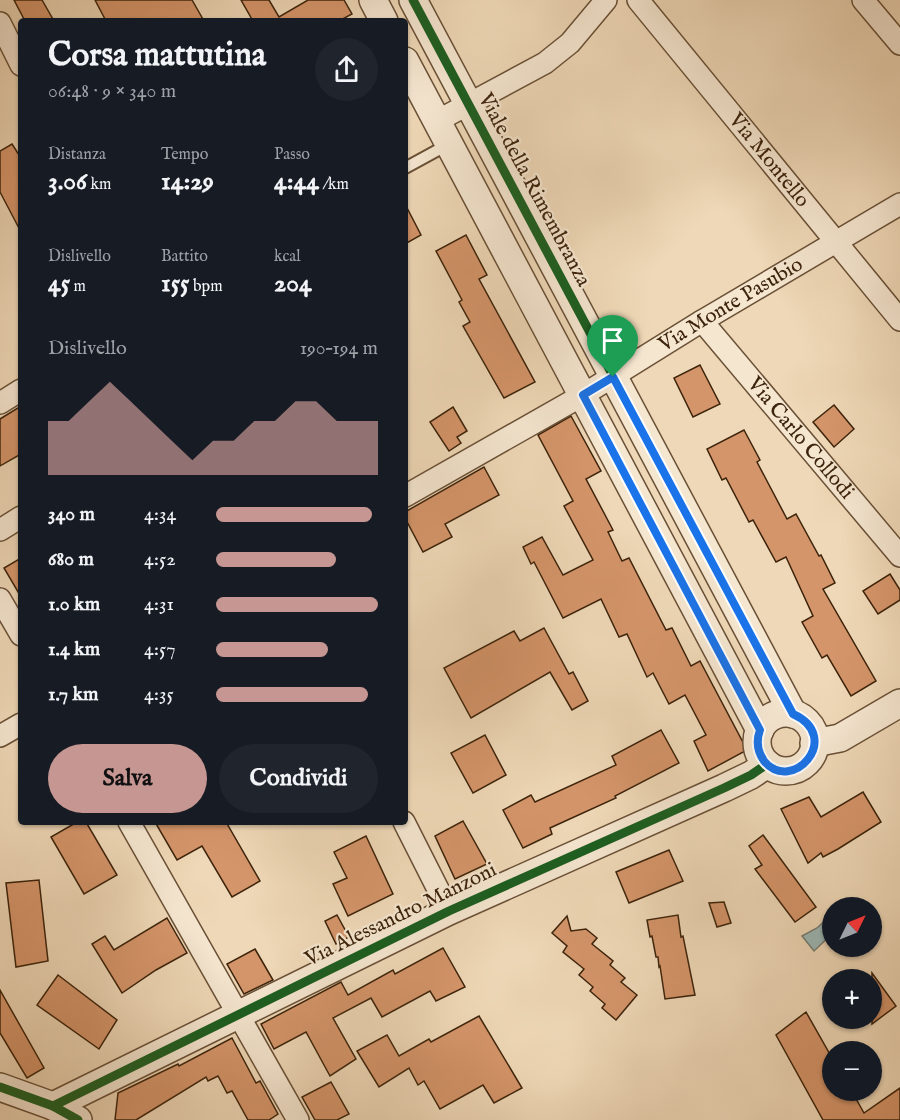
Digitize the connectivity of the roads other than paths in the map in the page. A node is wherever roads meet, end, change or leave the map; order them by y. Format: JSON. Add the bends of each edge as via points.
{"nodes":[{"id":1,"x":373,"y":0,"type":"edge"},
{"id":2,"x":413,"y":0,"type":"edge"},
{"id":3,"x":606,"y":0,"type":"edge"},
{"id":4,"x":638,"y":0,"type":"edge"},
{"id":5,"x":863,"y":0,"type":"edge"},
{"id":6,"x":382,"y":18,"type":"edge"},
{"id":7,"x":0,"y":23,"type":"edge"},
{"id":8,"x":900,"y":44,"type":"edge"},
{"id":9,"x":18,"y":59,"type":"edge"},
{"id":10,"x":408,"y":67,"type":"edge"},
{"id":11,"x":468,"y":104,"type":"junction"},
{"id":12,"x":443,"y":132,"type":"junction"},
{"id":13,"x":408,"y":165,"type":"edge"},
{"id":14,"x":900,"y":204,"type":"edge"},
{"id":15,"x":835,"y":242,"type":"junction"},
{"id":16,"x":900,"y":320,"type":"edge"},
{"id":17,"x":702,"y":321,"type":"junction"},
{"id":18,"x":613,"y":377,"type":"junction"},
{"id":19,"x":18,"y":392,"type":"edge"},
{"id":20,"x":583,"y":395,"type":"junction"},
{"id":21,"x":0,"y":403,"type":"edge"},
{"id":22,"x":408,"y":494,"type":"edge"},
{"id":23,"x":18,"y":519,"type":"edge"},
{"id":24,"x":0,"y":530,"type":"edge"},
{"id":25,"x":900,"y":556,"type":"edge"},
{"id":26,"x":0,"y":599,"type":"edge"},
{"id":27,"x":18,"y":630,"type":"edge"},
{"id":28,"x":900,"y":703,"type":"edge"},
{"id":29,"x":793,"y":714,"type":"junction"},
{"id":30,"x":18,"y":726,"type":"edge"},
{"id":31,"x":760,"y":730,"type":"junction"},
{"id":32,"x":0,"y":736,"type":"edge"},
{"id":33,"x":814,"y":743,"type":"junction"},
{"id":34,"x":767,"y":764,"type":"junction"},
{"id":35,"x":131,"y":825,"type":"edge"},
{"id":36,"x":405,"y":825,"type":"edge"},
{"id":37,"x":448,"y":911,"type":"junction"},
{"id":38,"x":239,"y":1014,"type":"junction"},
{"id":39,"x":0,"y":1087,"type":"edge"},
{"id":40,"x":45,"y":1110,"type":"edge"},
{"id":41,"x":78,"y":1120,"type":"edge"},
{"id":42,"x":298,"y":1120,"type":"edge"}],
"edges":[{"from":1,"to":6,"type":"street"},
{"from":2,"to":11,"type":"street","name":"Viale della Rimembranza"},
{"from":3,"to":11,"type":"street","via":[[559,53]]},
{"from":4,"to":15,"type":"street","name":"Via Montello"},
{"from":5,"to":8,"type":"street"},
{"from":7,"to":9,"type":"street"},
{"from":10,"to":12,"type":"street"},
{"from":11,"to":12,"type":"street"},
{"from":11,"to":18,"type":"street","name":"Viale della Rimembranza"},
{"from":12,"to":13,"type":"lane"},
{"from":12,"to":20,"type":"street"},
{"from":14,"to":15,"type":"street","name":"Via Monte Pasubio"},
{"from":15,"to":16,"type":"street","name":"Via Montello"},
{"from":15,"to":17,"type":"street","name":"Via Monte Pasubio"},
{"from":17,"to":18,"type":"street","name":"Via Monte Pasubio"},
{"from":17,"to":25,"type":"street","name":"Via Carlo Collodi"},
{"from":18,"to":20,"type":"street","name":"Via Monte Pasubio"},
{"from":18,"to":29,"type":"street","name":"Viale della Rimembranza"},
{"from":19,"to":21,"type":"street"},
{"from":20,"to":22,"type":"street","name":"Via Monte Pasubio"},
{"from":20,"to":31,"type":"street"},
{"from":23,"to":24,"type":"street"},
{"from":26,"to":27,"type":"street"},
{"from":28,"to":33,"type":"street","via":[[840,738]]},
{"from":29,"to":31,"type":"street","via":[[770,718]]},
{"from":29,"to":33,"type":"street","via":[[809,725]]},
{"from":30,"to":32,"type":"street"},
{"from":31,"to":34,"type":"street","via":[[757,744]]},
{"from":33,"to":34,"type":"street","via":[[810,758],[798,769],[782,771]]},
{"from":34,"to":37,"type":"street","name":"Via Alessandro Manzoni","via":[[733,784]]},
{"from":35,"to":38,"type":"street"},
{"from":36,"to":37,"type":"street"},
{"from":37,"to":38,"type":"street","name":"Via Alessandro Manzoni"},
{"from":38,"to":40,"type":"street","name":"Via Alessandro Manzoni"},
{"from":38,"to":42,"type":"street"},
{"from":39,"to":40,"type":"street"},
{"from":40,"to":41,"type":"street"}]}
